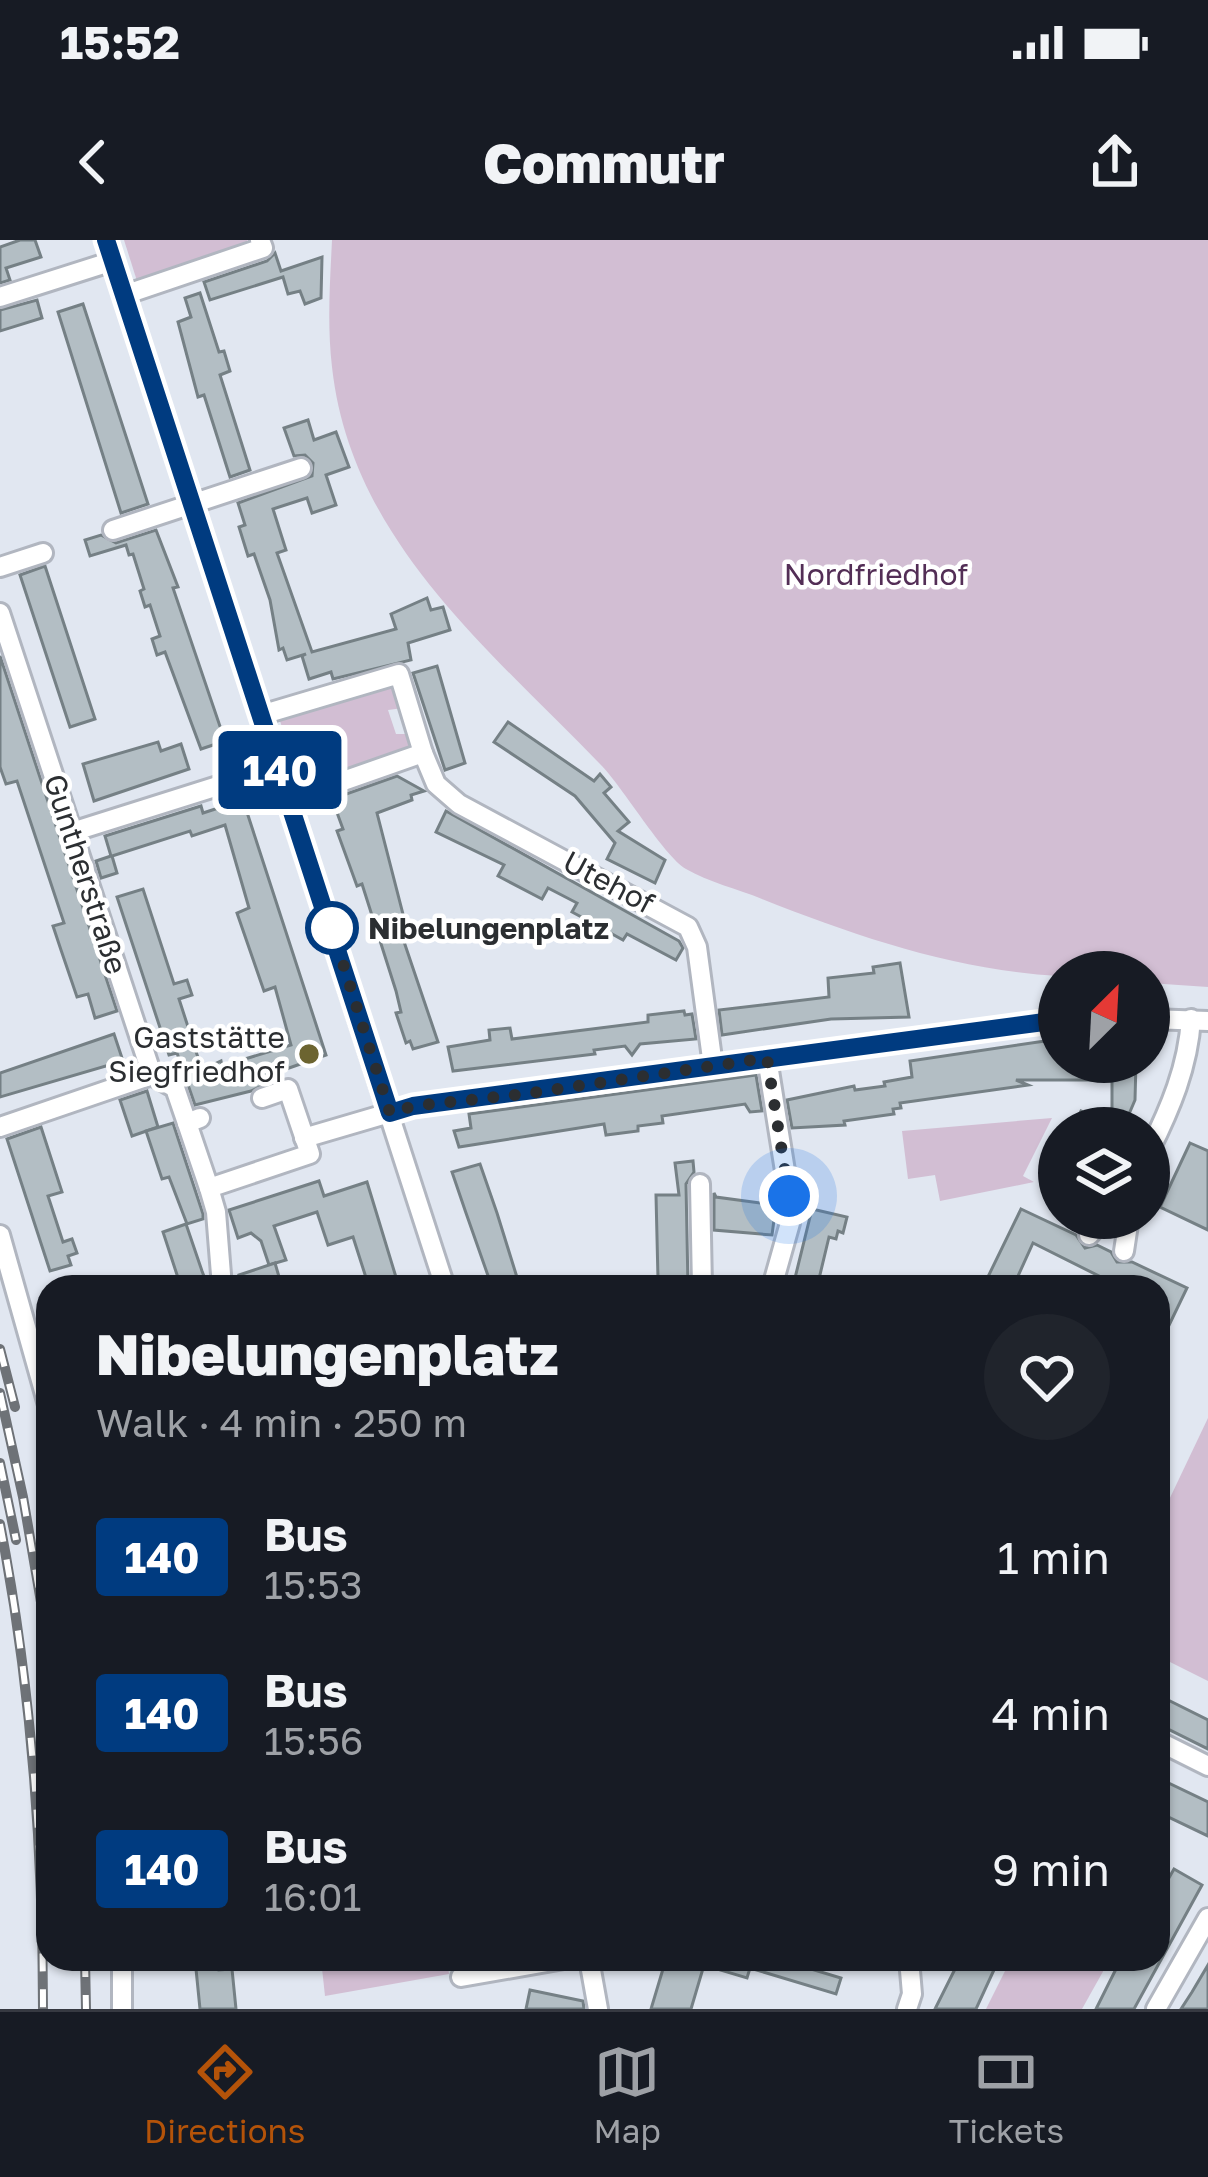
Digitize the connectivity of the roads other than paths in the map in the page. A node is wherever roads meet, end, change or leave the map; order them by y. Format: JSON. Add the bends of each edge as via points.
{"nodes":[{"id":1,"x":106,"y":240,"type":"edge"},
{"id":2,"x":260,"y":240,"type":"edge"},
{"id":3,"x":113,"y":261,"type":"junction"},
{"id":4,"x":124,"y":295,"type":"junction"},
{"id":5,"x":0,"y":297,"type":"edge"},
{"id":6,"x":301,"y":468,"type":"dead end"},
{"id":7,"x":193,"y":506,"type":"junction"},
{"id":8,"x":113,"y":530,"type":"dead end"},
{"id":9,"x":43,"y":553,"type":"dead end"},
{"id":10,"x":0,"y":567,"type":"edge"},
{"id":11,"x":0,"y":613,"type":"edge"},
{"id":12,"x":262,"y":715,"type":"junction"},
{"id":13,"x":423,"y":753,"type":"junction"},
{"id":14,"x":278,"y":767,"type":"junction"},
{"id":15,"x":290,"y":800,"type":"junction"},
{"id":16,"x":72,"y":832,"type":"junction"},
{"id":17,"x":1199,"y":1020,"type":"edge"},
{"id":18,"x":1038,"y":1023,"type":"edge"},
{"id":19,"x":767,"y":1058,"type":"junction"},
{"id":20,"x":713,"y":1066,"type":"junction"},
{"id":21,"x":152,"y":1075,"type":"junction"},
{"id":22,"x":262,"y":1098,"type":"dead end"},
{"id":23,"x":1169,"y":1107,"type":"edge"},
{"id":24,"x":390,"y":1113,"type":"junction"},
{"id":25,"x":0,"y":1127,"type":"edge"},
{"id":26,"x":304,"y":1138,"type":"junction"},
{"id":27,"x":700,"y":1184,"type":"dead end"},
{"id":28,"x":208,"y":1188,"type":"junction"},
{"id":29,"x":0,"y":1235,"type":"edge"},
{"id":30,"x":1126,"y":1239,"type":"edge"},
{"id":31,"x":1124,"y":1250,"type":"dead end"},
{"id":32,"x":221,"y":1275,"type":"edge"},
{"id":33,"x":441,"y":1275,"type":"edge"},
{"id":34,"x":701,"y":1275,"type":"edge"},
{"id":35,"x":775,"y":1275,"type":"edge"},
{"id":36,"x":36,"y":1362,"type":"edge"},
{"id":37,"x":1170,"y":1747,"type":"edge"},
{"id":38,"x":1208,"y":1766,"type":"edge"},
{"id":39,"x":1208,"y":1918,"type":"edge"},
{"id":40,"x":122,"y":1971,"type":"edge"},
{"id":41,"x":495,"y":1971,"type":"edge"},
{"id":42,"x":591,"y":1971,"type":"edge"},
{"id":43,"x":910,"y":1971,"type":"edge"},
{"id":44,"x":461,"y":1977,"type":"dead end"},
{"id":45,"x":122,"y":2009,"type":"edge"},
{"id":46,"x":598,"y":2009,"type":"edge"},
{"id":47,"x":907,"y":2009,"type":"edge"},
{"id":48,"x":1156,"y":2009,"type":"edge"}],
"edges":[{"from":1,"to":3,"type":"street"},
{"from":2,"to":4,"type":"street","via":[[263,248]]},
{"from":3,"to":4,"type":"street"},
{"from":3,"to":5,"type":"street"},
{"from":4,"to":7,"type":"street"},
{"from":6,"to":7,"type":"street"},
{"from":7,"to":8,"type":"street"},
{"from":7,"to":12,"type":"street"},
{"from":9,"to":10,"type":"street"},
{"from":11,"to":16,"type":"street","name":"Guntherstraße"},
{"from":12,"to":13,"type":"street","via":[[400,674]]},
{"from":12,"to":14,"type":"street"},
{"from":13,"to":15,"type":"street"},
{"from":13,"to":20,"type":"street","name":"Utehof","via":[[436,784],[459,804],[688,927]]},
{"from":14,"to":15,"type":"street"},
{"from":14,"to":16,"type":"street"},
{"from":15,"to":24,"type":"street"},
{"from":16,"to":21,"type":"street","name":"Guntherstraße"},
{"from":17,"to":23,"type":"street"},
{"from":18,"to":19,"type":"street"},
{"from":19,"to":20,"type":"street"},
{"from":19,"to":35,"type":"street","via":[[789,1196]]},
{"from":20,"to":24,"type":"street"},
{"from":21,"to":25,"type":"street"},
{"from":21,"to":28,"type":"street","name":"Guntherstraße","via":[[175,1088],[194,1121]]},
{"from":22,"to":26,"type":"street","via":[[288,1089]]},
{"from":24,"to":26,"type":"street"},
{"from":24,"to":33,"type":"street"},
{"from":26,"to":28,"type":"street","via":[[310,1154]]},
{"from":27,"to":34,"type":"street"},
{"from":28,"to":32,"type":"street"},
{"from":29,"to":36,"type":"street"},
{"from":30,"to":31,"type":"street"},
{"from":37,"to":38,"type":"street"},
{"from":39,"to":48,"type":"street"},
{"from":40,"to":45,"type":"street"},
{"from":41,"to":44,"type":"street"},
{"from":42,"to":46,"type":"street"},
{"from":43,"to":47,"type":"street"}]}
